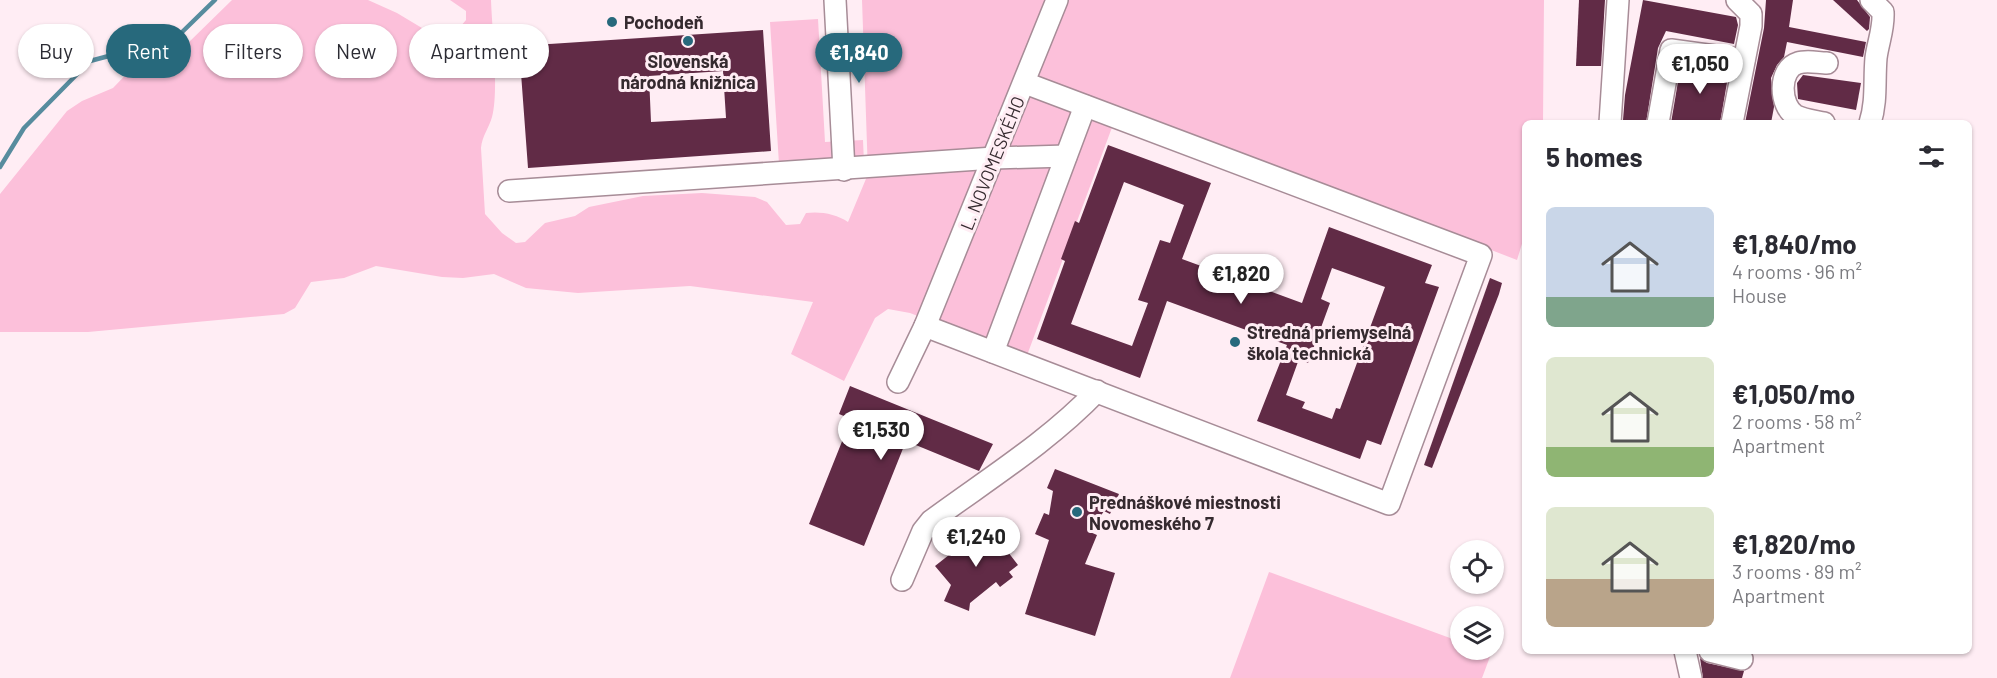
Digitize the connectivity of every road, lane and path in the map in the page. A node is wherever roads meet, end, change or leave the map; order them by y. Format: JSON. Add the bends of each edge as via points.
{"nodes":[{"id":1,"x":835,"y":0,"type":"edge"},
{"id":2,"x":1057,"y":0,"type":"edge"},
{"id":3,"x":1618,"y":0,"type":"edge"},
{"id":4,"x":1737,"y":0,"type":"edge"},
{"id":5,"x":1877,"y":6,"type":"edge"},
{"id":6,"x":1744,"y":60,"type":"junction"},
{"id":7,"x":1827,"y":63,"type":"dead end"},
{"id":8,"x":1024,"y":83,"type":"junction"},
{"id":9,"x":1085,"y":106,"type":"junction"},
{"id":10,"x":1610,"y":120,"type":"edge"},
{"id":11,"x":1659,"y":120,"type":"edge"},
{"id":12,"x":1733,"y":120,"type":"edge"},
{"id":13,"x":1812,"y":120,"type":"edge"},
{"id":14,"x":1871,"y":120,"type":"edge"},
{"id":15,"x":1066,"y":156,"type":"junction"},
{"id":16,"x":994,"y":158,"type":"junction"},
{"id":17,"x":844,"y":170,"type":"junction"},
{"id":18,"x":509,"y":191,"type":"dead end"},
{"id":19,"x":925,"y":326,"type":"junction"},
{"id":20,"x":993,"y":352,"type":"junction"},
{"id":21,"x":898,"y":382,"type":"dead end"},
{"id":22,"x":1097,"y":391,"type":"junction"},
{"id":23,"x":902,"y":580,"type":"dead end"},
{"id":24,"x":1686,"y":654,"type":"edge"},
{"id":25,"x":1722,"y":654,"type":"edge"},
{"id":26,"x":1742,"y":659,"type":"dead end"},
{"id":27,"x":1691,"y":678,"type":"edge"}],
"edges":[{"from":1,"to":17,"type":"street"},
{"from":2,"to":8,"type":"street","name":"L. NOVOMESKÉHO"},
{"from":3,"to":10,"type":"street"},
{"from":4,"to":6,"type":"street","via":[[1750,14]]},
{"from":5,"to":14,"type":"street","via":[[1882,34],[1876,56],[1876,96]]},
{"from":6,"to":11,"type":"street","via":[[1671,50]]},
{"from":6,"to":12,"type":"street"},
{"from":7,"to":13,"type":"street","via":[[1796,63],[1789,68],[1784,101],[1796,116]]},
{"from":8,"to":9,"type":"street"},
{"from":8,"to":16,"type":"street","name":"L. NOVOMESKÉHO"},
{"from":9,"to":15,"type":"street"},
{"from":9,"to":22,"type":"street","via":[[1481,255],[1389,504]]},
{"from":15,"to":16,"type":"street"},
{"from":15,"to":20,"type":"street"},
{"from":16,"to":17,"type":"street"},
{"from":16,"to":19,"type":"street","name":"L. NOVOMESKÉHO"},
{"from":17,"to":18,"type":"street"},
{"from":19,"to":20,"type":"street"},
{"from":19,"to":21,"type":"street","name":"L. NOVOMESKÉHO"},
{"from":20,"to":22,"type":"street"},
{"from":22,"to":23,"type":"street","via":[[1036,446],[932,521],[923,531]]},
{"from":24,"to":27,"type":"street"},
{"from":25,"to":26,"type":"street"}]}
